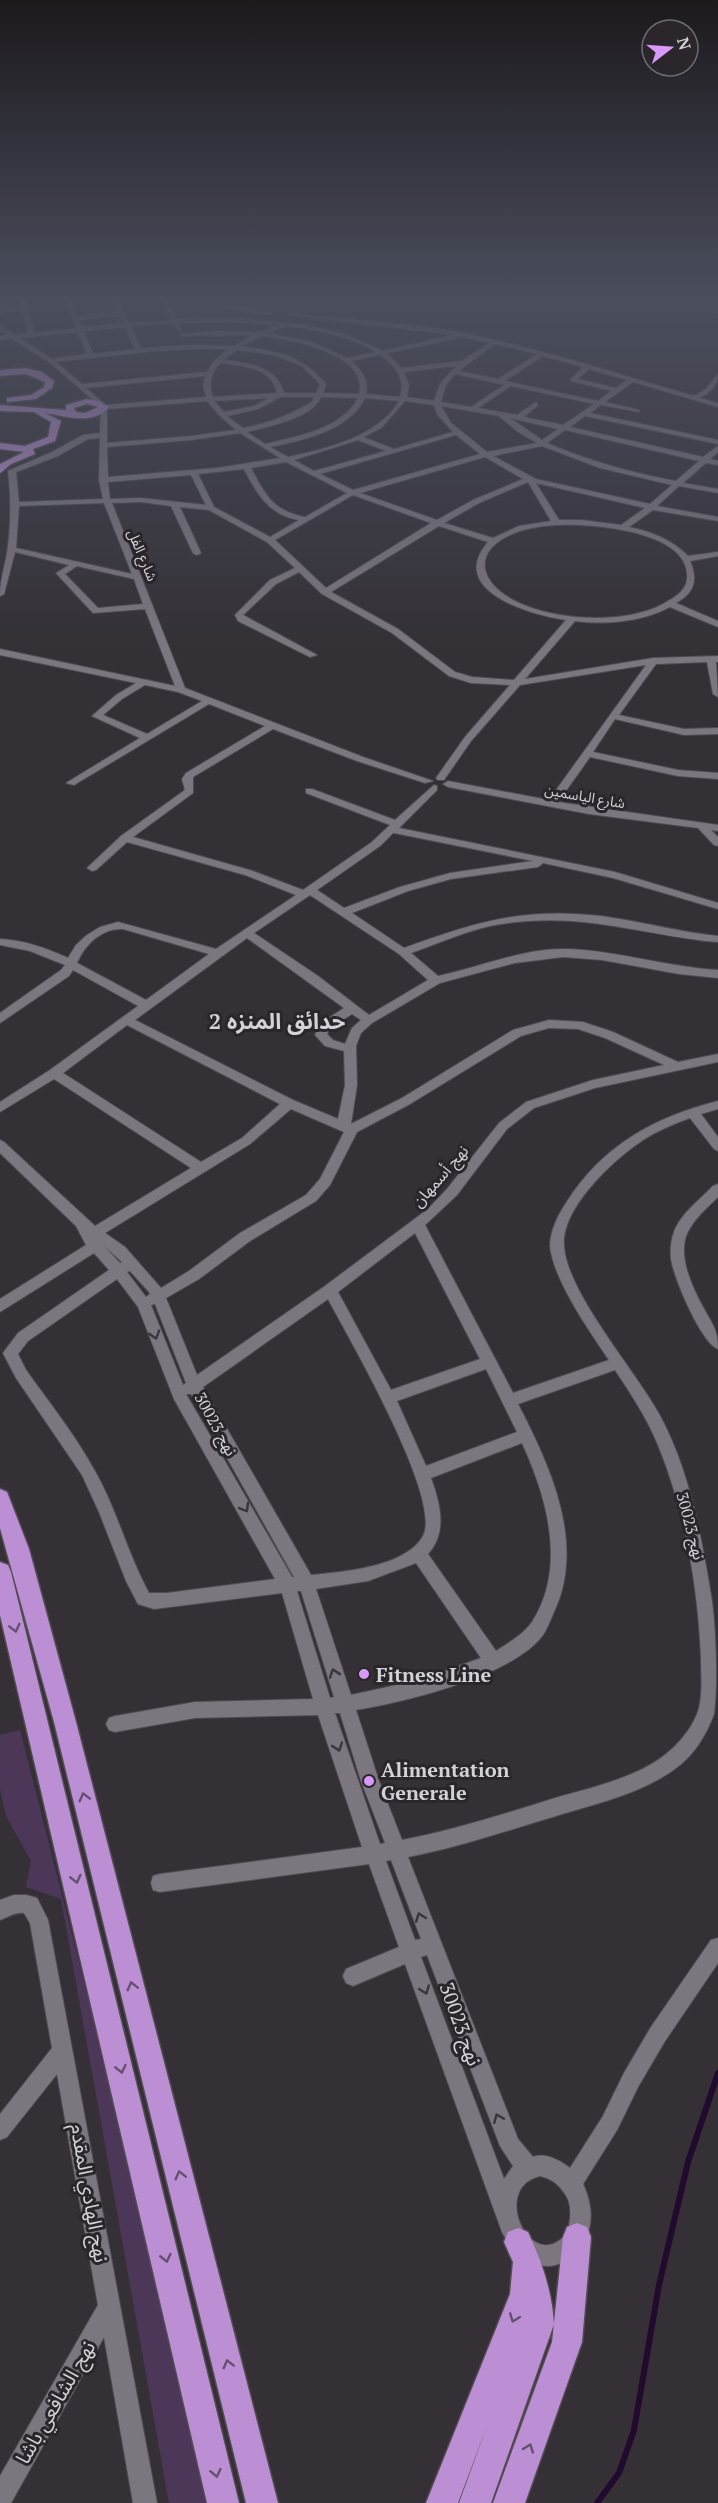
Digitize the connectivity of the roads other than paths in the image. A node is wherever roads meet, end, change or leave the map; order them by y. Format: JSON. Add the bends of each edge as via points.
{"nodes":[{"id":1,"x":43,"y":415,"type":"edge"},
{"id":2,"x":80,"y":415,"type":"edge"},
{"id":3,"x":104,"y":415,"type":"edge"},
{"id":4,"x":222,"y":415,"type":"edge"},
{"id":5,"x":295,"y":415,"type":"edge"},
{"id":6,"x":347,"y":415,"type":"edge"},
{"id":7,"x":392,"y":415,"type":"edge"},
{"id":8,"x":441,"y":415,"type":"edge"},
{"id":9,"x":502,"y":415,"type":"edge"},
{"id":10,"x":509,"y":415,"type":"edge"},
{"id":11,"x":522,"y":415,"type":"edge"},
{"id":12,"x":585,"y":415,"type":"edge"},
{"id":13,"x":590,"y":415,"type":"edge"},
{"id":14,"x":86,"y":416,"type":"junction"},
{"id":15,"x":519,"y":417,"type":"junction"},
{"id":16,"x":566,"y":429,"type":"junction"},
{"id":17,"x":104,"y":431,"type":"junction"},
{"id":18,"x":239,"y":432,"type":"junction"},
{"id":19,"x":457,"y":433,"type":"junction"},
{"id":20,"x":358,"y":438,"type":"junction"},
{"id":21,"x":718,"y":442,"type":"edge"},
{"id":22,"x":541,"y":444,"type":"junction"},
{"id":23,"x":104,"y":445,"type":"junction"},
{"id":24,"x":0,"y":446,"type":"edge"},
{"id":25,"x":264,"y":446,"type":"junction"},
{"id":26,"x":718,"y":448,"type":"edge"},
{"id":27,"x":394,"y":451,"type":"junction"},
{"id":28,"x":488,"y":455,"type":"junction"},
{"id":29,"x":290,"y":460,"type":"junction"},
{"id":30,"x":703,"y":460,"type":"junction"},
{"id":31,"x":718,"y":463,"type":"edge"},
{"id":32,"x":246,"y":466,"type":"junction"},
{"id":33,"x":0,"y":470,"type":"edge"},
{"id":34,"x":193,"y":471,"type":"junction"},
{"id":35,"x":315,"y":472,"type":"junction"},
{"id":36,"x":530,"y":479,"type":"junction"},
{"id":37,"x":103,"y":480,"type":"junction"},
{"id":38,"x":676,"y":483,"type":"junction"},
{"id":39,"x":718,"y":490,"type":"edge"},
{"id":40,"x":354,"y":492,"type":"junction"},
{"id":41,"x":108,"y":501,"type":"junction"},
{"id":42,"x":174,"y":503,"type":"junction"},
{"id":43,"x":15,"y":504,"type":"junction"},
{"id":44,"x":211,"y":507,"type":"junction"},
{"id":45,"x":650,"y":508,"type":"junction"},
{"id":46,"x":305,"y":519,"type":"junction"},
{"id":47,"x":718,"y":519,"type":"edge"},
{"id":48,"x":556,"y":522,"type":"junction"},
{"id":49,"x":440,"y":523,"type":"junction"},
{"id":50,"x":623,"y":527,"type":"junction"},
{"id":51,"x":270,"y":540,"type":"junction"},
{"id":52,"x":494,"y":541,"type":"junction"},
{"id":53,"x":12,"y":549,"type":"junction"},
{"id":54,"x":197,"y":553,"type":"dead end"},
{"id":55,"x":718,"y":554,"type":"edge"},
{"id":56,"x":686,"y":559,"type":"junction"},
{"id":57,"x":76,"y":564,"type":"junction"},
{"id":58,"x":299,"y":569,"type":"junction"},
{"id":59,"x":138,"y":578,"type":"junction"},
{"id":60,"x":325,"y":592,"type":"junction"},
{"id":61,"x":0,"y":594,"type":"edge"},
{"id":62,"x":671,"y":604,"type":"junction"},
{"id":63,"x":149,"y":606,"type":"junction"},
{"id":64,"x":573,"y":618,"type":"junction"},
{"id":65,"x":718,"y":624,"type":"edge"},
{"id":66,"x":0,"y":652,"type":"edge"},
{"id":67,"x":313,"y":655,"type":"dead end"},
{"id":68,"x":715,"y":659,"type":"edge"},
{"id":69,"x":653,"y":661,"type":"junction"},
{"id":70,"x":144,"y":682,"type":"junction"},
{"id":71,"x":516,"y":683,"type":"junction"},
{"id":72,"x":181,"y":690,"type":"junction"},
{"id":73,"x":718,"y":694,"type":"edge"},
{"id":74,"x":210,"y":700,"type":"junction"},
{"id":75,"x":613,"y":716,"type":"junction"},
{"id":76,"x":273,"y":725,"type":"junction"},
{"id":77,"x":718,"y":731,"type":"edge"},
{"id":78,"x":148,"y":738,"type":"junction"},
{"id":79,"x":586,"y":753,"type":"junction"},
{"id":80,"x":718,"y":776,"type":"edge"},
{"id":81,"x":444,"y":781,"type":"junction"},
{"id":82,"x":70,"y":783,"type":"dead end"},
{"id":83,"x":431,"y":784,"type":"junction"},
{"id":84,"x":309,"y":791,"type":"dead end"},
{"id":85,"x":552,"y":804,"type":"junction"},
{"id":86,"x":396,"y":827,"type":"junction"},
{"id":87,"x":703,"y":828,"type":"junction"},
{"id":88,"x":718,"y":828,"type":"edge"},
{"id":89,"x":125,"y":837,"type":"junction"},
{"id":90,"x":718,"y":843,"type":"edge"},
{"id":91,"x":481,"y":848,"type":"junction"},
{"id":92,"x":552,"y":862,"type":"junction"},
{"id":93,"x":92,"y":868,"type":"dead end"},
{"id":94,"x":481,"y":871,"type":"junction"},
{"id":95,"x":307,"y":892,"type":"junction"},
{"id":96,"x":718,"y":906,"type":"edge"},
{"id":97,"x":344,"y":912,"type":"junction"},
{"id":98,"x":246,"y":933,"type":"junction"},
{"id":99,"x":718,"y":939,"type":"edge"},
{"id":100,"x":0,"y":942,"type":"edge"},
{"id":101,"x":403,"y":952,"type":"junction"},
{"id":102,"x":218,"y":953,"type":"junction"},
{"id":103,"x":72,"y":965,"type":"junction"},
{"id":104,"x":718,"y":974,"type":"edge"},
{"id":105,"x":436,"y":980,"type":"junction"},
{"id":106,"x":148,"y":1006,"type":"junction"},
{"id":107,"x":352,"y":1008,"type":"junction"},
{"id":108,"x":0,"y":1018,"type":"edge"},
{"id":109,"x":368,"y":1020,"type":"junction"},
{"id":110,"x":128,"y":1022,"type":"junction"},
{"id":111,"x":350,"y":1049,"type":"junction"},
{"id":112,"x":718,"y":1058,"type":"edge"},
{"id":113,"x":674,"y":1065,"type":"junction"},
{"id":114,"x":54,"y":1073,"type":"junction"},
{"id":115,"x":289,"y":1103,"type":"junction"},
{"id":116,"x":718,"y":1105,"type":"edge"},
{"id":117,"x":0,"y":1108,"type":"edge"},
{"id":118,"x":692,"y":1112,"type":"junction"},
{"id":119,"x":347,"y":1127,"type":"junction"},
{"id":120,"x":0,"y":1145,"type":"edge"},
{"id":121,"x":718,"y":1146,"type":"edge"},
{"id":122,"x":201,"y":1169,"type":"junction"},
{"id":123,"x":718,"y":1189,"type":"edge"},
{"id":124,"x":418,"y":1225,"type":"junction"},
{"id":125,"x":93,"y":1235,"type":"junction"},
{"id":126,"x":126,"y":1267,"type":"junction"},
{"id":127,"x":330,"y":1290,"type":"junction"},
{"id":128,"x":151,"y":1300,"type":"junction"},
{"id":129,"x":0,"y":1306,"type":"edge"},
{"id":130,"x":718,"y":1343,"type":"edge"},
{"id":131,"x":5,"y":1353,"type":"edge"},
{"id":132,"x":489,"y":1362,"type":"junction"},
{"id":133,"x":618,"y":1363,"type":"junction"},
{"id":134,"x":194,"y":1385,"type":"junction"},
{"id":135,"x":179,"y":1395,"type":"junction"},
{"id":136,"x":387,"y":1398,"type":"junction"},
{"id":137,"x":511,"y":1401,"type":"junction"},
{"id":138,"x":527,"y":1435,"type":"junction"},
{"id":139,"x":423,"y":1474,"type":"junction"},
{"id":140,"x":0,"y":1498,"type":"edge"},
{"id":141,"x":418,"y":1553,"type":"junction"},
{"id":142,"x":0,"y":1572,"type":"edge"},
{"id":143,"x":306,"y":1582,"type":"junction"},
{"id":144,"x":287,"y":1584,"type":"junction"},
{"id":145,"x":492,"y":1660,"type":"junction"},
{"id":146,"x":345,"y":1704,"type":"junction"},
{"id":147,"x":324,"y":1707,"type":"junction"},
{"id":148,"x":115,"y":1724,"type":"dead end"},
{"id":149,"x":396,"y":1850,"type":"junction"},
{"id":150,"x":374,"y":1854,"type":"junction"},
{"id":151,"x":160,"y":1883,"type":"dead end"},
{"id":152,"x":6,"y":1907,"type":"edge"},
{"id":153,"x":430,"y":1945,"type":"junction"},
{"id":154,"x":718,"y":1947,"type":"edge"},
{"id":155,"x":411,"y":1952,"type":"junction"},
{"id":156,"x":353,"y":1976,"type":"dead end"},
{"id":157,"x":64,"y":2049,"type":"junction"},
{"id":158,"x":0,"y":2130,"type":"edge"},
{"id":159,"x":528,"y":2168,"type":"junction"},
{"id":160,"x":572,"y":2183,"type":"junction"},
{"id":161,"x":505,"y":2210,"type":"junction"},
{"id":162,"x":577,"y":2237,"type":"junction"},
{"id":163,"x":523,"y":2252,"type":"junction"},
{"id":164,"x":110,"y":2305,"type":"junction"},
{"id":165,"x":242,"y":2421,"type":"junction"},
{"id":166,"x":0,"y":2499,"type":"edge"},
{"id":167,"x":145,"y":2503,"type":"edge"},
{"id":168,"x":223,"y":2503,"type":"edge"},
{"id":169,"x":262,"y":2503,"type":"edge"},
{"id":170,"x":274,"y":2503,"type":"edge"},
{"id":171,"x":442,"y":2503,"type":"edge"},
{"id":172,"x":475,"y":2503,"type":"edge"},
{"id":173,"x":509,"y":2503,"type":"edge"}],
"edges":[{"from":1,"to":24,"type":"highway","via":[[57,424],[52,439],[18,449]]},
{"from":2,"to":14,"type":"highway"},
{"from":3,"to":17,"type":"street","name":"شارع الفل"},
{"from":4,"to":18,"type":"street"},
{"from":5,"to":18,"type":"street"},
{"from":6,"to":25,"type":"street","via":[[322,430]]},
{"from":7,"to":20,"type":"street"},
{"from":8,"to":19,"type":"street"},
{"from":9,"to":22,"type":"street"},
{"from":10,"to":15,"type":"street"},
{"from":11,"to":15,"type":"street"},
{"from":12,"to":16,"type":"street"},
{"from":13,"to":21,"type":"street"},
{"from":14,"to":17,"type":"street"},
{"from":14,"to":33,"type":"highway","via":[[68,424],[52,445],[16,458]]},
{"from":15,"to":16,"type":"street"},
{"from":16,"to":22,"type":"street"},
{"from":16,"to":30,"type":"street"},
{"from":17,"to":23,"type":"street","name":"شارع الفل"},
{"from":17,"to":43,"type":"street","via":[[15,468]]},
{"from":18,"to":23,"type":"street"},
{"from":18,"to":25,"type":"street"},
{"from":19,"to":27,"type":"street"},
{"from":19,"to":28,"type":"street"},
{"from":20,"to":27,"type":"street"},
{"from":20,"to":29,"type":"street"},
{"from":22,"to":28,"type":"street"},
{"from":22,"to":38,"type":"street","via":[[584,460]]},
{"from":23,"to":37,"type":"street","name":"شارع الفل"},
{"from":25,"to":29,"type":"street"},
{"from":26,"to":30,"type":"street"},
{"from":27,"to":35,"type":"street"},
{"from":28,"to":36,"type":"street"},
{"from":28,"to":40,"type":"street"},
{"from":29,"to":32,"type":"street"},
{"from":29,"to":35,"type":"street"},
{"from":30,"to":31,"type":"street"},
{"from":30,"to":38,"type":"street"},
{"from":32,"to":34,"type":"street"},
{"from":32,"to":46,"type":"street","via":[[274,509]]},
{"from":34,"to":37,"type":"street"},
{"from":34,"to":44,"type":"street"},
{"from":35,"to":40,"type":"street"},
{"from":36,"to":45,"type":"street"},
{"from":36,"to":48,"type":"street"},
{"from":36,"to":49,"type":"street","via":[[493,493]]},
{"from":37,"to":41,"type":"street","name":"شارع الفل"},
{"from":38,"to":39,"type":"street"},
{"from":38,"to":45,"type":"street"},
{"from":40,"to":46,"type":"street"},
{"from":40,"to":49,"type":"street"},
{"from":41,"to":42,"type":"street"},
{"from":41,"to":43,"type":"street"},
{"from":41,"to":59,"type":"street","name":"شارع الفل"},
{"from":42,"to":44,"type":"street"},
{"from":42,"to":54,"type":"street"},
{"from":43,"to":53,"type":"street"},
{"from":44,"to":51,"type":"street"},
{"from":45,"to":47,"type":"street"},
{"from":45,"to":50,"type":"street"},
{"from":46,"to":51,"type":"street"},
{"from":48,"to":50,"type":"street"},
{"from":48,"to":52,"type":"street","via":[[516,530]]},
{"from":49,"to":52,"type":"street"},
{"from":49,"to":60,"type":"street"},
{"from":50,"to":56,"type":"street","via":[[662,540]]},
{"from":51,"to":58,"type":"street"},
{"from":52,"to":64,"type":"street","via":[[480,566],[491,588],[522,607]]},
{"from":53,"to":57,"type":"street"},
{"from":53,"to":61,"type":"street"},
{"from":55,"to":56,"type":"street"},
{"from":56,"to":62,"type":"street","via":[[691,581],[686,592]]},
{"from":57,"to":59,"type":"street"},
{"from":57,"to":63,"type":"street","via":[[60,573],[96,611]]},
{"from":58,"to":60,"type":"street"},
{"from":58,"to":67,"type":"street","via":[[273,582],[239,615]]},
{"from":59,"to":63,"type":"street","name":"شارع الفل"},
{"from":60,"to":71,"type":"street","via":[[395,631],[452,674],[489,683]]},
{"from":62,"to":64,"type":"street","via":[[629,617]]},
{"from":62,"to":65,"type":"street"},
{"from":63,"to":72,"type":"street","name":"شارع الفل"},
{"from":64,"to":71,"type":"street"},
{"from":66,"to":70,"type":"street"},
{"from":68,"to":69,"type":"street"},
{"from":68,"to":73,"type":"street"},
{"from":69,"to":71,"type":"street"},
{"from":69,"to":75,"type":"street"},
{"from":70,"to":72,"type":"street"},
{"from":70,"to":78,"type":"street","via":[[97,716]]},
{"from":71,"to":81,"type":"street","via":[[468,739]]},
{"from":72,"to":74,"type":"street"},
{"from":74,"to":76,"type":"street"},
{"from":74,"to":78,"type":"street"},
{"from":75,"to":77,"type":"street","via":[[684,732]]},
{"from":75,"to":79,"type":"street"},
{"from":76,"to":83,"type":"street"},
{"from":76,"to":89,"type":"street","via":[[189,775],[190,791]]},
{"from":78,"to":82,"type":"street"},
{"from":79,"to":80,"type":"street","via":[[678,773]]},
{"from":79,"to":85,"type":"street"},
{"from":81,"to":83,"type":"street"},
{"from":81,"to":85,"type":"street","name":"شارع الياسمين"},
{"from":83,"to":86,"type":"street"},
{"from":84,"to":86,"type":"street"},
{"from":85,"to":87,"type":"street","name":"شارع الياسمين"},
{"from":86,"to":91,"type":"street"},
{"from":86,"to":95,"type":"street"},
{"from":87,"to":88,"type":"street","name":"شارع الياسمين"},
{"from":87,"to":90,"type":"street"},
{"from":89,"to":93,"type":"street"},
{"from":89,"to":95,"type":"street"},
{"from":91,"to":92,"type":"street"},
{"from":91,"to":94,"type":"street"},
{"from":92,"to":94,"type":"street"},
{"from":92,"to":96,"type":"street","via":[[625,878]]},
{"from":94,"to":97,"type":"street","via":[[404,889]]},
{"from":95,"to":97,"type":"street"},
{"from":95,"to":98,"type":"street"},
{"from":97,"to":101,"type":"street"},
{"from":98,"to":102,"type":"street"},
{"from":98,"to":107,"type":"street"},
{"from":99,"to":101,"type":"street","via":[[612,920],[537,918],[492,922]]},
{"from":100,"to":103,"type":"street","via":[[17,941]]},
{"from":101,"to":105,"type":"street"},
{"from":102,"to":103,"type":"street","via":[[118,925],[103,929],[83,944]]},
{"from":102,"to":106,"type":"street"},
{"from":103,"to":106,"type":"street"},
{"from":103,"to":108,"type":"street"},
{"from":104,"to":105,"type":"street","via":[[559,953]]},
{"from":105,"to":109,"type":"street"},
{"from":106,"to":110,"type":"street"},
{"from":107,"to":109,"type":"street"},
{"from":107,"to":111,"type":"street","via":[[325,1026],[321,1035],[328,1043]]},
{"from":109,"to":111,"type":"street","via":[[356,1031]]},
{"from":110,"to":114,"type":"street"},
{"from":110,"to":115,"type":"street"},
{"from":111,"to":119,"type":"street"},
{"from":112,"to":113,"type":"street","name":"نهج أسمهان"},
{"from":113,"to":119,"type":"street","via":[[579,1025],[533,1027],[406,1101]]},
{"from":113,"to":124,"type":"street","name":"نهج أسمهان","via":[[530,1104],[503,1126],[452,1192]]},
{"from":114,"to":117,"type":"street"},
{"from":114,"to":122,"type":"street"},
{"from":115,"to":119,"type":"street"},
{"from":115,"to":122,"type":"street","via":[[246,1141]]},
{"from":116,"to":118,"type":"street","name":"نهج 30023"},
{"from":118,"to":121,"type":"street"},
{"from":118,"to":133,"type":"street","name":"نهج 30023","via":[[646,1132],[610,1160],[578,1196],[559,1233],[558,1253],[568,1278]]},
{"from":119,"to":128,"type":"street","via":[[325,1182],[311,1198]]},
{"from":120,"to":125,"type":"street","name":"نهج 30023"},
{"from":122,"to":125,"type":"street"},
{"from":123,"to":130,"type":"street","via":[[690,1218],[678,1239],[678,1256],[688,1291]]},
{"from":124,"to":127,"type":"street","name":"نهج أسمهان"},
{"from":124,"to":132,"type":"street"},
{"from":125,"to":126,"type":"street","name":"نهج 30023"},
{"from":125,"to":129,"type":"street"},
{"from":126,"to":128,"type":"street","name":"نهج 30023"},
{"from":126,"to":131,"type":"street"},
{"from":127,"to":134,"type":"street","name":"نهج أسمهان"},
{"from":127,"to":136,"type":"street"},
{"from":128,"to":134,"type":"street","name":"نهج 30023"},
{"from":128,"to":135,"type":"street","name":"نهج 30023","one_way":true},
{"from":131,"to":144,"type":"street","via":[[87,1470],[144,1599],[188,1599]]},
{"from":132,"to":136,"type":"street"},
{"from":132,"to":137,"type":"street"},
{"from":133,"to":137,"type":"street"},
{"from":133,"to":149,"type":"street","name":"نهج 30023","via":[[654,1419],[688,1505],[702,1566],[712,1648],[712,1685],[707,1709],[692,1738],[669,1763],[635,1780],[462,1836]]},
{"from":134,"to":135,"type":"street","name":"نهج أسمهان"},
{"from":134,"to":143,"type":"street","name":"نهج 30023"},
{"from":135,"to":144,"type":"street","name":"نهج 30023","one_way":true},
{"from":136,"to":139,"type":"street"},
{"from":137,"to":138,"type":"street"},
{"from":138,"to":139,"type":"street"},
{"from":138,"to":145,"type":"street","via":[[542,1468],[558,1527],[555,1584],[536,1629]]},
{"from":139,"to":141,"type":"street","via":[[434,1514],[432,1532]]},
{"from":165,"to":140,"type":"highway","one_way":true,"via":[[65,1722],[18,1549]]},
{"from":141,"to":143,"type":"street","via":[[366,1574]]},
{"from":141,"to":145,"type":"street"},
{"from":142,"to":168,"type":"highway","one_way":true},
{"from":143,"to":144,"type":"street"},
{"from":146,"to":143,"type":"street","name":"نهج 30023","one_way":true},
{"from":144,"to":147,"type":"street","name":"نهج 30023"},
{"from":145,"to":146,"type":"street","via":[[437,1683]]},
{"from":146,"to":147,"type":"street"},
{"from":146,"to":149,"type":"street","name":"نهج 30023"},
{"from":147,"to":148,"type":"street","via":[[193,1710]]},
{"from":147,"to":150,"type":"street","name":"نهج 30023","one_way":true},
{"from":149,"to":150,"type":"street","name":"نهج 30023"},
{"from":153,"to":149,"type":"street","name":"نهج 30023","one_way":true},
{"from":150,"to":151,"type":"street","name":"نهج 30023"},
{"from":150,"to":155,"type":"street","name":"نهج 30023"},
{"from":152,"to":157,"type":"street","name":"نهج الهادي المقدم","via":[[30,1905],[36,1911]]},
{"from":153,"to":155,"type":"street"},
{"from":159,"to":153,"type":"street","name":"نهج 30023","one_way":true,"via":[[510,2146]]},
{"from":154,"to":160,"type":"street","via":[[658,2034]]},
{"from":155,"to":156,"type":"street"},
{"from":155,"to":161,"type":"street","name":"نهج 30023","one_way":true},
{"from":157,"to":158,"type":"street"},
{"from":157,"to":164,"type":"street","name":"نهج الهادي المقدم"},
{"from":159,"to":160,"type":"street","via":[[551,2167]]},
{"from":159,"to":161,"type":"street","via":[[511,2184]]},
{"from":160,"to":162,"type":"street","via":[[582,2213]]},
{"from":161,"to":163,"type":"street"},
{"from":162,"to":163,"type":"street","via":[[554,2255]]},
{"from":173,"to":162,"type":"highway","one_way":true,"via":[[567,2342]]},
{"from":163,"to":171,"type":"highway","one_way":true,"via":[[524,2294]]},
{"from":163,"to":172,"type":"highway","via":[[538,2298],[539,2324]]},
{"from":164,"to":166,"type":"street","name":"نهج الشافعي باشا"},
{"from":164,"to":167,"type":"street","name":"نهج الهادي المقدم"},
{"from":165,"to":169,"type":"highway"},
{"from":165,"to":170,"type":"highway"}]}
